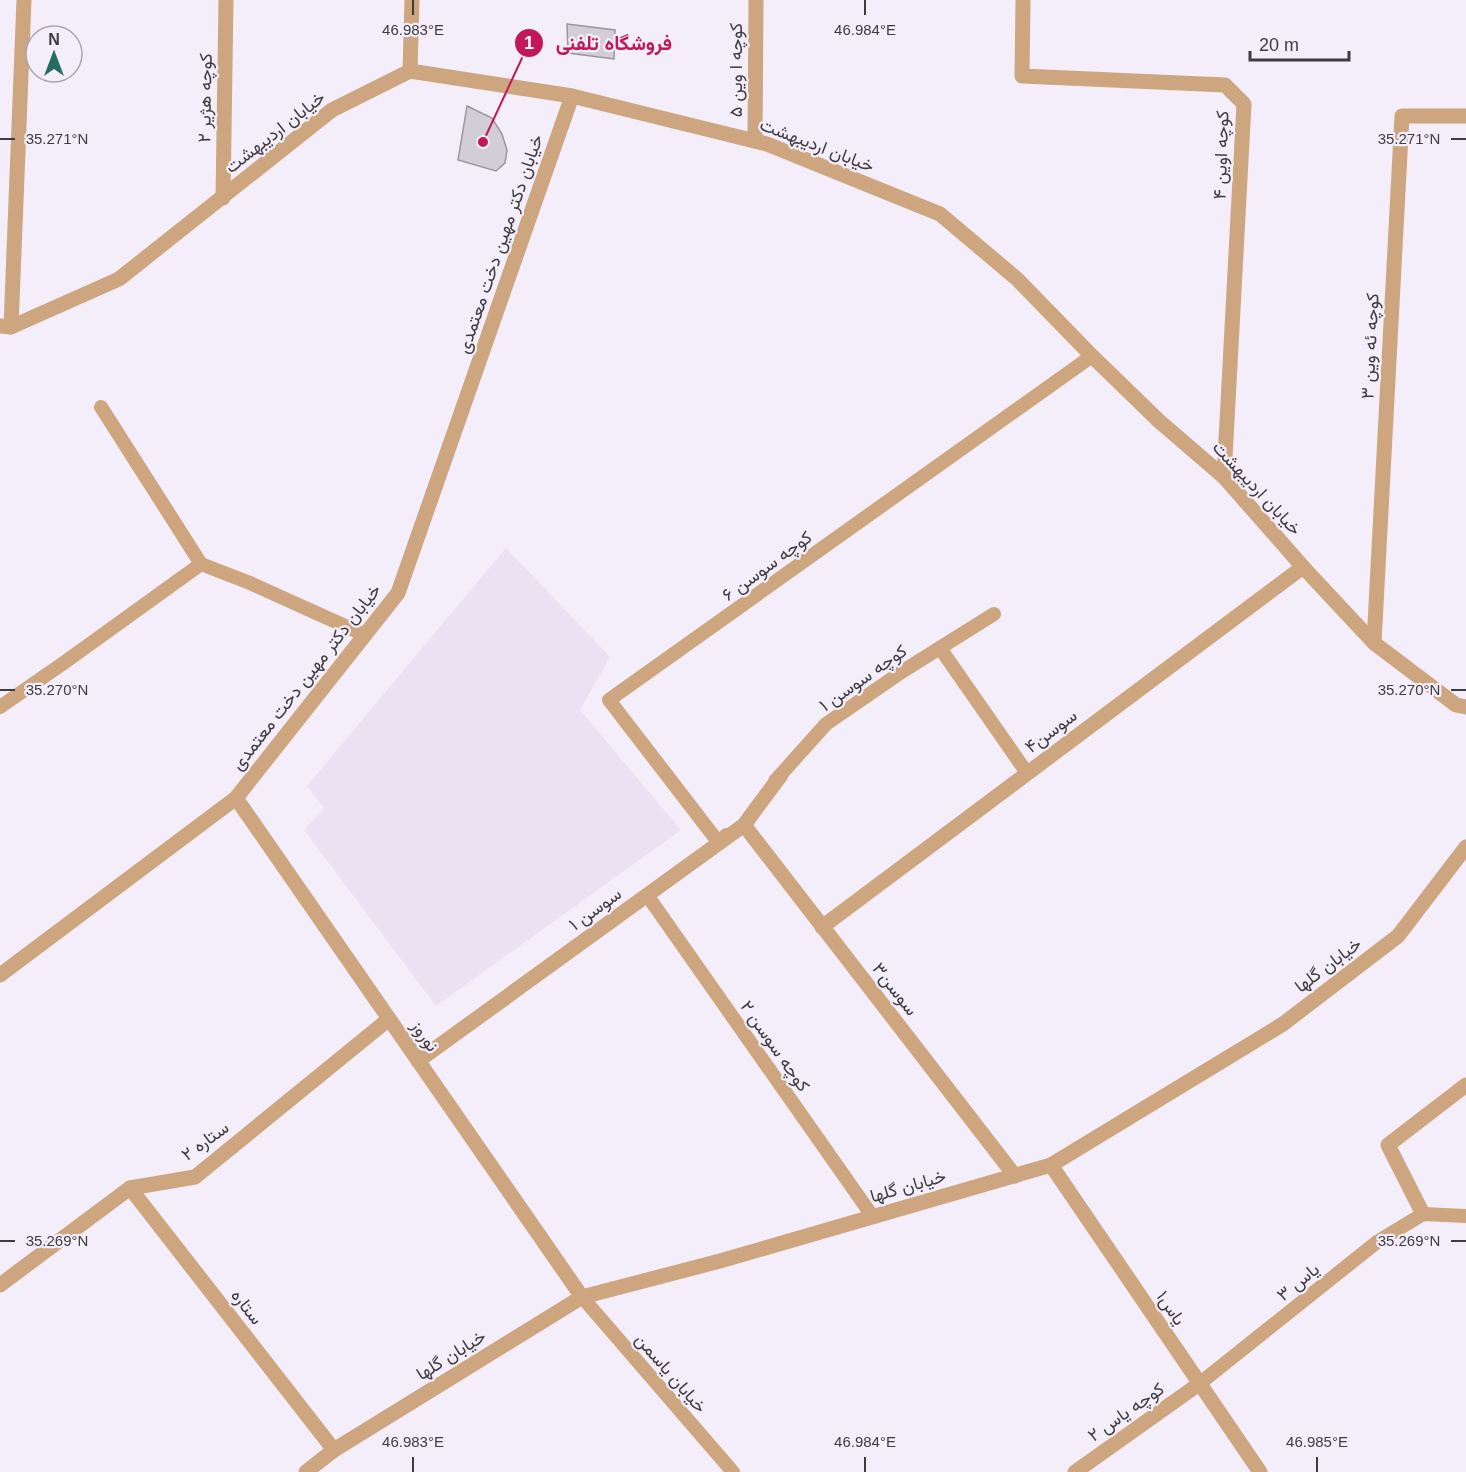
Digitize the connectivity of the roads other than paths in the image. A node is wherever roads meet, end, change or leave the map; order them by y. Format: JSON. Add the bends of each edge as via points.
{"nodes":[{"id":1,"x":24,"y":0,"type":"edge"},
{"id":2,"x":226,"y":0,"type":"edge"},
{"id":3,"x":412,"y":0,"type":"edge"},
{"id":4,"x":756,"y":0,"type":"edge"},
{"id":5,"x":1023,"y":0,"type":"edge"},
{"id":6,"x":410,"y":71,"type":"junction"},
{"id":7,"x":572,"y":96,"type":"junction"},
{"id":8,"x":1466,"y":116,"type":"edge"},
{"id":9,"x":755,"y":141,"type":"junction"},
{"id":10,"x":223,"y":198,"type":"junction"},
{"id":11,"x":6,"y":326,"type":"edge"},
{"id":12,"x":1092,"y":356,"type":"junction"},
{"id":13,"x":101,"y":407,"type":"dead end"},
{"id":14,"x":1224,"y":477,"type":"junction"},
{"id":15,"x":201,"y":564,"type":"junction"},
{"id":16,"x":1303,"y":567,"type":"junction"},
{"id":17,"x":994,"y":614,"type":"dead end"},
{"id":18,"x":365,"y":634,"type":"junction"},
{"id":19,"x":1374,"y":643,"type":"junction"},
{"id":20,"x":940,"y":648,"type":"junction"},
{"id":21,"x":0,"y":706,"type":"edge"},
{"id":22,"x":1466,"y":707,"type":"edge"},
{"id":23,"x":1028,"y":773,"type":"junction"},
{"id":24,"x":781,"y":774,"type":"junction"},
{"id":25,"x":236,"y":798,"type":"junction"},
{"id":26,"x":744,"y":825,"type":"junction"},
{"id":27,"x":719,"y":843,"type":"junction"},
{"id":28,"x":1466,"y":847,"type":"edge"},
{"id":29,"x":647,"y":895,"type":"junction"},
{"id":30,"x":822,"y":927,"type":"junction"},
{"id":31,"x":0,"y":975,"type":"edge"},
{"id":32,"x":389,"y":1019,"type":"junction"},
{"id":33,"x":418,"y":1061,"type":"junction"},
{"id":34,"x":1466,"y":1084,"type":"edge"},
{"id":35,"x":1051,"y":1165,"type":"junction"},
{"id":36,"x":1015,"y":1176,"type":"junction"},
{"id":37,"x":130,"y":1188,"type":"junction"},
{"id":38,"x":1423,"y":1214,"type":"junction"},
{"id":39,"x":1466,"y":1216,"type":"edge"},
{"id":40,"x":873,"y":1217,"type":"junction"},
{"id":41,"x":0,"y":1285,"type":"edge"},
{"id":42,"x":582,"y":1297,"type":"junction"},
{"id":43,"x":1199,"y":1384,"type":"junction"},
{"id":44,"x":334,"y":1450,"type":"junction"},
{"id":45,"x":306,"y":1472,"type":"edge"},
{"id":46,"x":733,"y":1472,"type":"edge"},
{"id":47,"x":1075,"y":1472,"type":"edge"},
{"id":48,"x":1260,"y":1472,"type":"edge"}],
"edges":[{"from":1,"to":11,"type":"street"},
{"from":2,"to":10,"type":"street","name":"کوچه هژیر ۲"},
{"from":3,"to":6,"type":"street"},
{"from":4,"to":9,"type":"street","name":"کوچه ا وین ۵"},
{"from":5,"to":14,"type":"street","name":"کوچه اوین ۴","via":[[1022,76],[1225,85],[1244,104]]},
{"from":6,"to":7,"type":"street","name":"خیابان اردیبهشت"},
{"from":6,"to":10,"type":"street","name":"خیابان اردیبهشت","via":[[332,110]]},
{"from":7,"to":9,"type":"street","name":"خیابان اردیبهشت"},
{"from":7,"to":18,"type":"street","name":"خیابان دکتر مهین دخت معتمدی","via":[[398,593]]},
{"from":8,"to":19,"type":"street","name":"کوچه ئه وین ۳","via":[[1402,116]]},
{"from":9,"to":12,"type":"street","name":"خیابان اردیبهشت","via":[[940,214],[1017,279]]},
{"from":10,"to":11,"type":"street","name":"خیابان اردیبهشت","via":[[119,279]]},
{"from":12,"to":14,"type":"street","name":"خیابان اردیبهشت"},
{"from":12,"to":27,"type":"lane","name":"کوچه سوسن ۶","via":[[609,700]]},
{"from":13,"to":15,"type":"lane"},
{"from":14,"to":16,"type":"street","name":"خیابان اردیبهشت"},
{"from":15,"to":18,"type":"lane"},
{"from":15,"to":21,"type":"lane"},
{"from":16,"to":19,"type":"street","name":"خیابان اردیبهشت"},
{"from":16,"to":23,"type":"street","name":"سوسن۴"},
{"from":17,"to":20,"type":"lane","name":"کوچه سوسن ۱"},
{"from":18,"to":25,"type":"street","name":"خیابان دکتر مهین دخت معتمدی"},
{"from":19,"to":22,"type":"street","name":"خیابان اردیبهشت","via":[[1456,705]]},
{"from":20,"to":23,"type":"lane"},
{"from":20,"to":24,"type":"lane","name":"کوچه سوسن ۱","via":[[826,724]]},
{"from":23,"to":30,"type":"street","name":"سوسن۴"},
{"from":24,"to":26,"type":"street","name":"سوسن ۱"},
{"from":24,"to":27,"type":"lane","name":"کوچه سوسن ۱"},
{"from":25,"to":31,"type":"street","name":"خیابان دکتر مهین دخت معتمدی"},
{"from":25,"to":32,"type":"street","name":"نوروز"},
{"from":26,"to":27,"type":"street","name":"سوسن ۱"},
{"from":26,"to":30,"type":"street","name":"سوسن۳"},
{"from":27,"to":29,"type":"street","name":"سوسن ۱"},
{"from":28,"to":35,"type":"street","name":"خیابان گلها","via":[[1398,936],[1283,1024]]},
{"from":29,"to":33,"type":"street","name":"سوسن ۱"},
{"from":29,"to":40,"type":"lane","name":"کوچه سوسن ۲"},
{"from":30,"to":36,"type":"street","name":"سوسن۳"},
{"from":32,"to":33,"type":"street","name":"نوروز"},
{"from":32,"to":37,"type":"street","name":"ستاره ۲","via":[[195,1177]]},
{"from":33,"to":42,"type":"street","name":"نوروز"},
{"from":34,"to":38,"type":"street","via":[[1388,1145]]},
{"from":35,"to":36,"type":"street","name":"خیابان گلها"},
{"from":35,"to":43,"type":"street","name":"یاس۱"},
{"from":36,"to":40,"type":"street","name":"خیابان گلها"},
{"from":37,"to":41,"type":"street","name":"ستاره ۲"},
{"from":37,"to":44,"type":"street","name":"ستاره"},
{"from":38,"to":39,"type":"lane"},
{"from":38,"to":43,"type":"lane","name":"یاس ۳","via":[[1377,1242]]},
{"from":40,"to":42,"type":"street","name":"خیابان گلها"},
{"from":42,"to":44,"type":"street","name":"خیابان گلها"},
{"from":42,"to":46,"type":"lane","name":"خیابان یاسمن"},
{"from":43,"to":47,"type":"street","name":"کوچه یاس ۲"},
{"from":43,"to":48,"type":"street","name":"یاس۱"},
{"from":44,"to":45,"type":"street","name":"خیابان گلها"}]}
